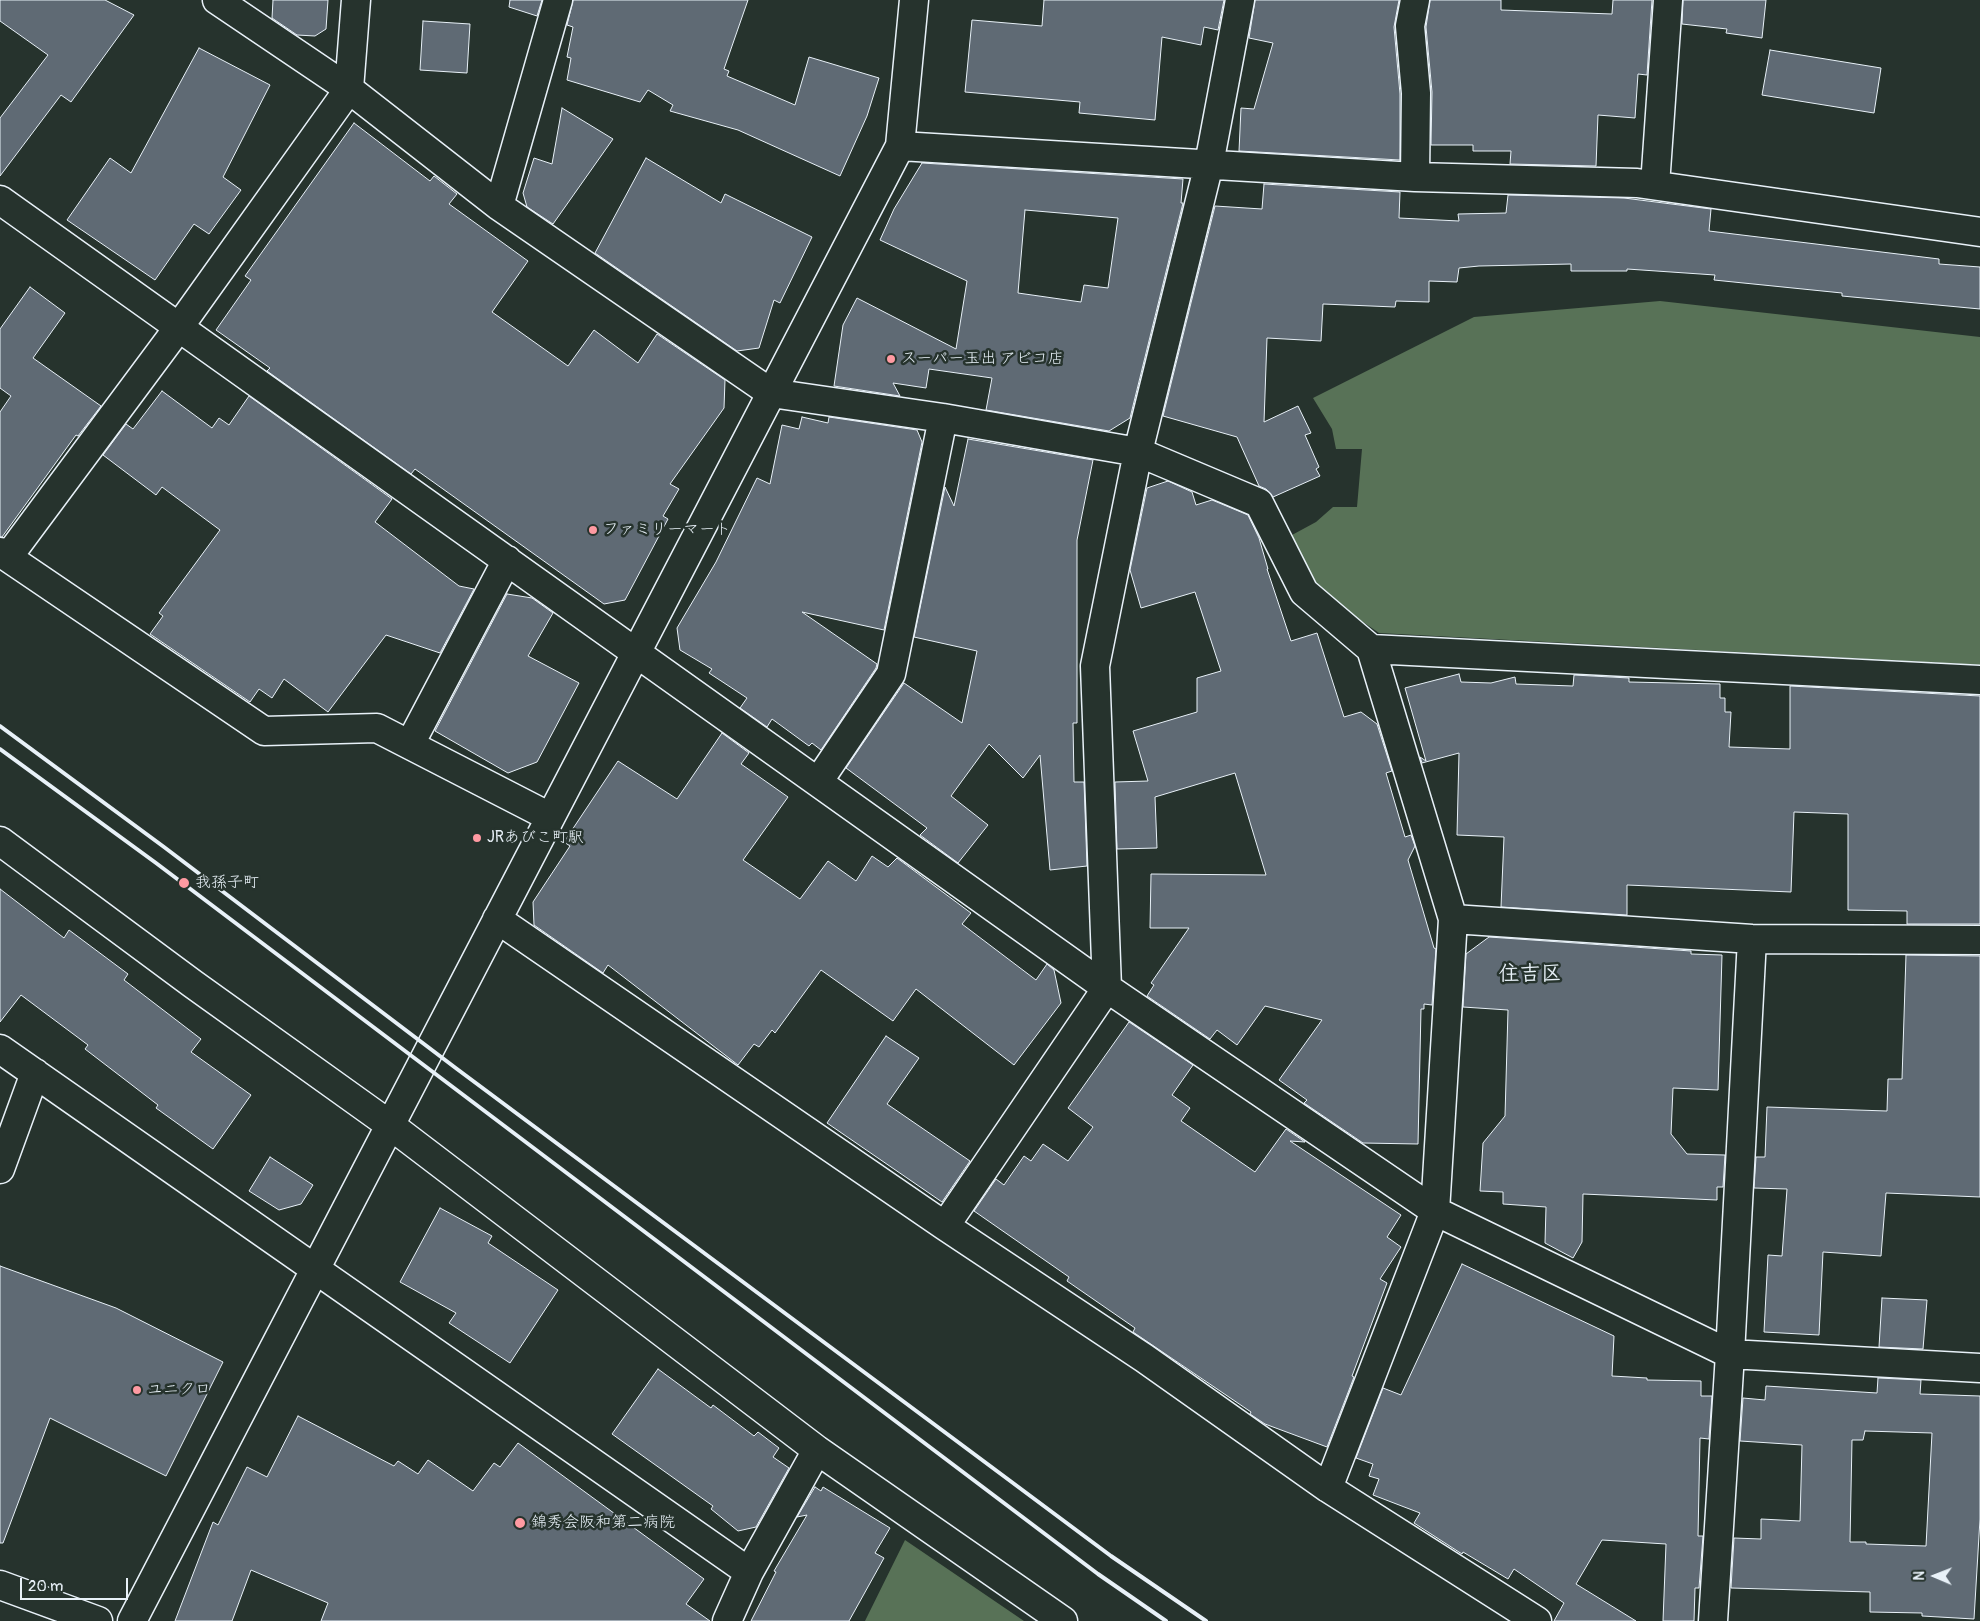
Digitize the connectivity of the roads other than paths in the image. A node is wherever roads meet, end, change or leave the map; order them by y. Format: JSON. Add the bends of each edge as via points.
{"nodes":[{"id":1,"x":217,"y":0,"type":"edge"},
{"id":2,"x":356,"y":0,"type":"edge"},
{"id":3,"x":558,"y":0,"type":"edge"},
{"id":4,"x":914,"y":0,"type":"edge"},
{"id":5,"x":1240,"y":0,"type":"edge"},
{"id":6,"x":1415,"y":0,"type":"edge"},
{"id":7,"x":1668,"y":0,"type":"edge"},
{"id":8,"x":349,"y":89,"type":"junction"},
{"id":9,"x":900,"y":146,"type":"junction"},
{"id":10,"x":1209,"y":164,"type":"junction"},
{"id":11,"x":1416,"y":177,"type":"junction"},
{"id":12,"x":1655,"y":186,"type":"junction"},
{"id":13,"x":0,"y":200,"type":"edge"},
{"id":14,"x":498,"y":206,"type":"junction"},
{"id":15,"x":1980,"y":232,"type":"edge"},
{"id":16,"x":179,"y":327,"type":"junction"},
{"id":17,"x":772,"y":392,"type":"junction"},
{"id":18,"x":944,"y":418,"type":"junction"},
{"id":19,"x":1138,"y":452,"type":"junction"},
{"id":20,"x":4,"y":554,"type":"edge"},
{"id":21,"x":507,"y":560,"type":"junction"},
{"id":22,"x":1371,"y":649,"type":"junction"},
{"id":23,"x":636,"y":652,"type":"junction"},
{"id":24,"x":1980,"y":680,"type":"edge"},
{"id":25,"x":410,"y":744,"type":"junction"},
{"id":26,"x":818,"y":782,"type":"junction"},
{"id":27,"x":550,"y":817,"type":"junction"},
{"id":28,"x":0,"y":841,"type":"edge"},
{"id":29,"x":497,"y":919,"type":"junction"},
{"id":30,"x":1453,"y":919,"type":"junction"},
{"id":31,"x":1752,"y":939,"type":"junction"},
{"id":32,"x":1980,"y":940,"type":"edge"},
{"id":33,"x":1107,"y":988,"type":"junction"},
{"id":34,"x":0,"y":1049,"type":"edge"},
{"id":35,"x":35,"y":1073,"type":"junction"},
{"id":36,"x":390,"y":1125,"type":"junction"},
{"id":37,"x":0,"y":1169,"type":"edge"},
{"id":38,"x":1435,"y":1211,"type":"junction"},
{"id":39,"x":945,"y":1226,"type":"junction"},
{"id":40,"x":315,"y":1269,"type":"junction"},
{"id":41,"x":1730,"y":1354,"type":"junction"},
{"id":42,"x":1980,"y":1368,"type":"edge"},
{"id":43,"x":817,"y":1450,"type":"junction"},
{"id":44,"x":1328,"y":1488,"type":"junction"},
{"id":45,"x":748,"y":1572,"type":"junction"},
{"id":46,"x":0,"y":1585,"type":"edge"},
{"id":47,"x":98,"y":1621,"type":"edge"},
{"id":48,"x":132,"y":1621,"type":"edge"},
{"id":49,"x":727,"y":1621,"type":"edge"},
{"id":50,"x":1063,"y":1621,"type":"edge"},
{"id":51,"x":1537,"y":1621,"type":"edge"},
{"id":52,"x":1713,"y":1621,"type":"edge"}],
"edges":[{"from":1,"to":8,"type":"street"},
{"from":2,"to":8,"type":"street"},
{"from":3,"to":14,"type":"street"},
{"from":4,"to":9,"type":"street"},
{"from":5,"to":10,"type":"street"},
{"from":6,"to":11,"type":"street","via":[[1410,26],[1416,93]]},
{"from":7,"to":12,"type":"street"},
{"from":8,"to":14,"type":"street"},
{"from":8,"to":16,"type":"street"},
{"from":9,"to":10,"type":"street"},
{"from":9,"to":17,"type":"street"},
{"from":10,"to":11,"type":"street"},
{"from":10,"to":19,"type":"street"},
{"from":11,"to":12,"type":"street"},
{"from":12,"to":15,"type":"street"},
{"from":13,"to":16,"type":"street"},
{"from":14,"to":17,"type":"street"},
{"from":16,"to":20,"type":"street"},
{"from":16,"to":21,"type":"street"},
{"from":17,"to":18,"type":"street"},
{"from":17,"to":23,"type":"street"},
{"from":18,"to":19,"type":"street"},
{"from":18,"to":26,"type":"street","via":[[891,674]]},
{"from":19,"to":22,"type":"street","via":[[1259,503],[1304,592]]},
{"from":19,"to":33,"type":"street","via":[[1096,666]]},
{"from":20,"to":25,"type":"street","via":[[264,731],[377,728]]},
{"from":21,"to":23,"type":"street"},
{"from":21,"to":25,"type":"street"},
{"from":22,"to":24,"type":"street"},
{"from":22,"to":30,"type":"street"},
{"from":23,"to":26,"type":"street"},
{"from":23,"to":27,"type":"street"},
{"from":25,"to":27,"type":"street"},
{"from":26,"to":33,"type":"street"},
{"from":27,"to":29,"type":"street"},
{"from":28,"to":36,"type":"street"},
{"from":29,"to":36,"type":"street"},
{"from":29,"to":39,"type":"street"},
{"from":30,"to":31,"type":"street"},
{"from":30,"to":38,"type":"street"},
{"from":31,"to":32,"type":"street"},
{"from":31,"to":41,"type":"street"},
{"from":33,"to":38,"type":"street"},
{"from":33,"to":39,"type":"street"},
{"from":34,"to":35,"type":"street"},
{"from":35,"to":37,"type":"street"},
{"from":35,"to":40,"type":"street"},
{"from":36,"to":40,"type":"street"},
{"from":36,"to":43,"type":"street"},
{"from":38,"to":41,"type":"street"},
{"from":38,"to":44,"type":"street"},
{"from":39,"to":44,"type":"street","via":[[1144,1358]]},
{"from":40,"to":45,"type":"street"},
{"from":40,"to":48,"type":"street"},
{"from":41,"to":42,"type":"street"},
{"from":41,"to":52,"type":"street"},
{"from":43,"to":45,"type":"street"},
{"from":43,"to":50,"type":"street"},
{"from":44,"to":51,"type":"street"},
{"from":45,"to":49,"type":"street"},
{"from":46,"to":47,"type":"street"}]}
